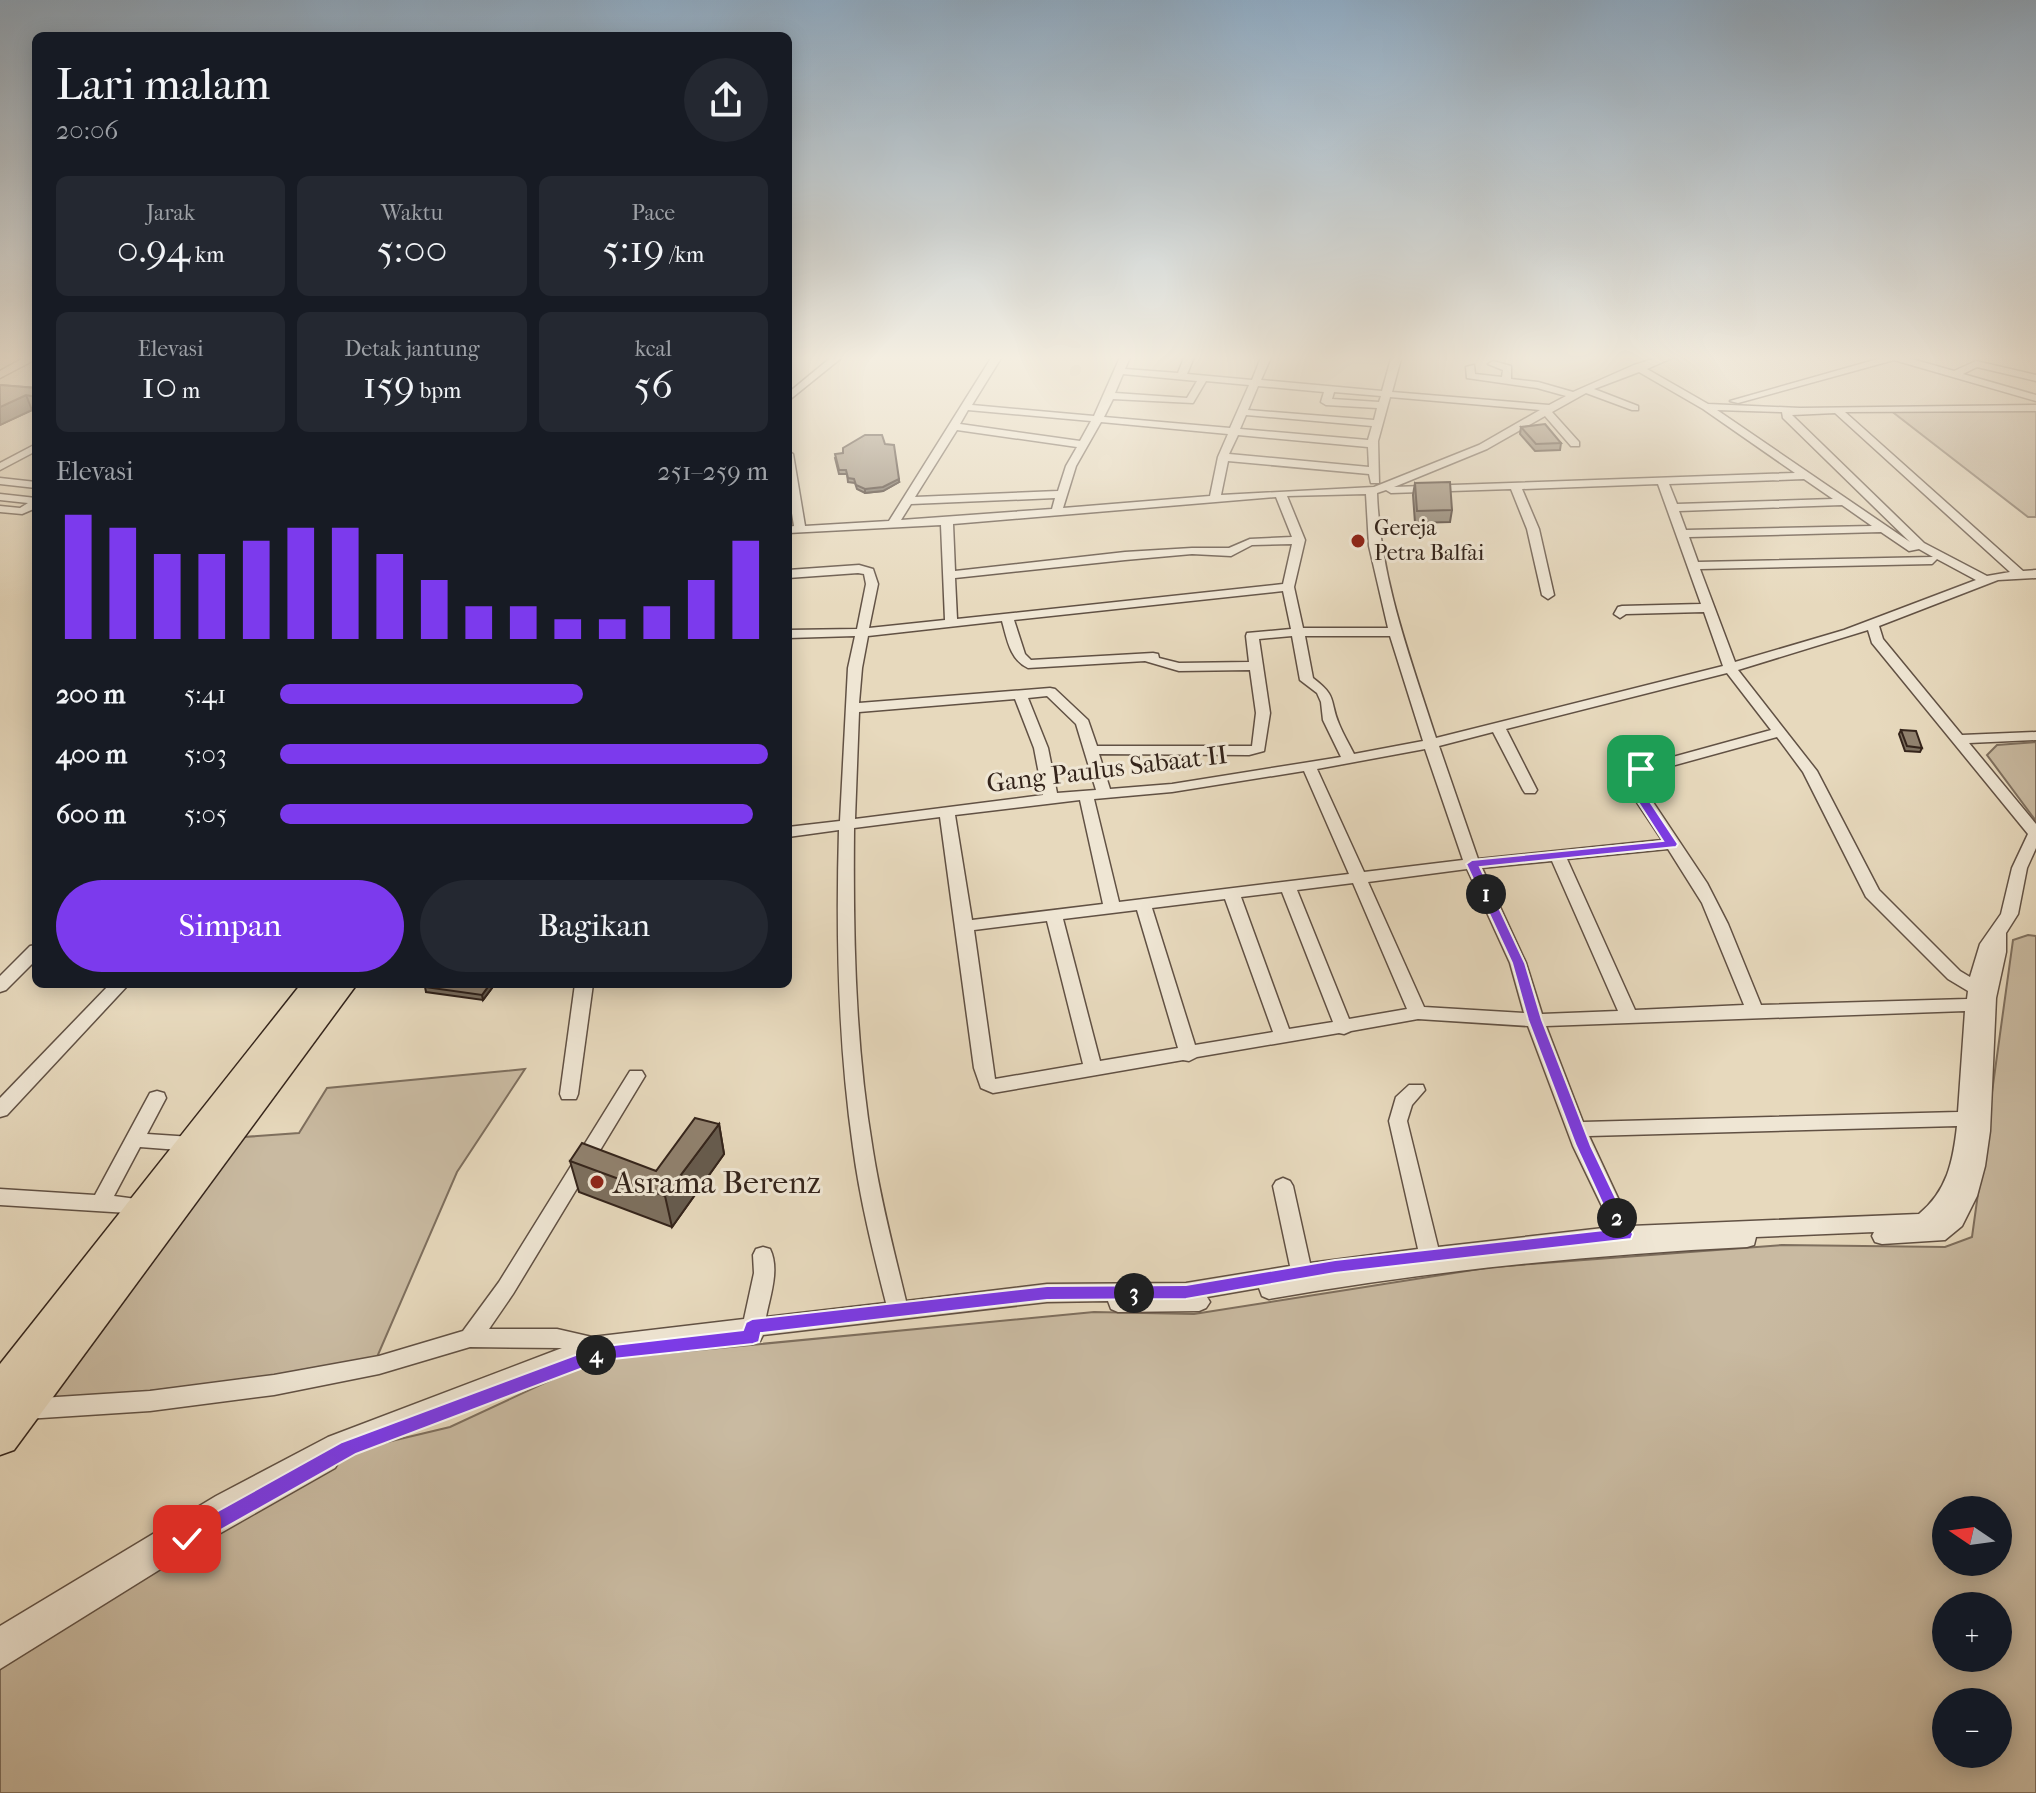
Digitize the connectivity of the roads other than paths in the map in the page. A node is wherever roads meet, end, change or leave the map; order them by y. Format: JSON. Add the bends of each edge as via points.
{"nodes":[{"id":1,"x":945,"y":439,"type":"edge"},
{"id":2,"x":1040,"y":439,"type":"edge"},
{"id":3,"x":1086,"y":439,"type":"edge"},
{"id":4,"x":1230,"y":439,"type":"edge"},
{"id":5,"x":1305,"y":439,"type":"edge"},
{"id":6,"x":1374,"y":439,"type":"edge"},
{"id":7,"x":1497,"y":439,"type":"edge"},
{"id":8,"x":1571,"y":439,"type":"edge"},
{"id":9,"x":1751,"y":439,"type":"edge"},
{"id":10,"x":1812,"y":439,"type":"edge"},
{"id":11,"x":1869,"y":439,"type":"edge"},
{"id":12,"x":1373,"y":444,"type":"junction"},
{"id":13,"x":1575,"y":444,"type":"dead end"},
{"id":14,"x":1083,"y":445,"type":"junction"},
{"id":15,"x":32,"y":449,"type":"edge"},
{"id":16,"x":1223,"y":457,"type":"junction"},
{"id":17,"x":0,"y":467,"type":"edge"},
{"id":18,"x":1374,"y":471,"type":"junction"},
{"id":19,"x":1805,"y":476,"type":"junction"},
{"id":20,"x":0,"y":481,"type":"edge"},
{"id":21,"x":1663,"y":482,"type":"junction"},
{"id":22,"x":32,"y":485,"type":"edge"},
{"id":23,"x":1516,"y":488,"type":"junction"},
{"id":24,"x":1375,"y":490,"type":"junction"},
{"id":25,"x":1280,"y":493,"type":"junction"},
{"id":26,"x":1061,"y":494,"type":"junction"},
{"id":27,"x":0,"y":497,"type":"edge"},
{"id":28,"x":1215,"y":498,"type":"junction"},
{"id":29,"x":32,"y":501,"type":"edge"},
{"id":30,"x":905,"y":501,"type":"junction"},
{"id":31,"x":1841,"y":502,"type":"junction"},
{"id":32,"x":32,"y":505,"type":"edge"},
{"id":33,"x":792,"y":508,"type":"edge"},
{"id":34,"x":1671,"y":508,"type":"junction"},
{"id":35,"x":0,"y":509,"type":"edge"},
{"id":36,"x":1056,"y":513,"type":"junction"},
{"id":37,"x":947,"y":521,"type":"junction"},
{"id":38,"x":892,"y":525,"type":"junction"},
{"id":39,"x":1881,"y":529,"type":"junction"},
{"id":40,"x":794,"y":530,"type":"edge"},
{"id":41,"x":1680,"y":534,"type":"junction"},
{"id":42,"x":1299,"y":540,"type":"junction"},
{"id":43,"x":1932,"y":560,"type":"junction"},
{"id":44,"x":1693,"y":566,"type":"junction"},
{"id":45,"x":792,"y":574,"type":"edge"},
{"id":46,"x":2019,"y":574,"type":"junction"},
{"id":47,"x":2036,"y":574,"type":"edge"},
{"id":48,"x":951,"y":575,"type":"junction"},
{"id":49,"x":1982,"y":583,"type":"junction"},
{"id":50,"x":1288,"y":587,"type":"junction"},
{"id":51,"x":1548,"y":595,"type":"dead end"},
{"id":52,"x":1710,"y":608,"type":"junction"},
{"id":53,"x":1620,"y":614,"type":"dead end"},
{"id":54,"x":1007,"y":618,"type":"junction"},
{"id":55,"x":951,"y":623,"type":"junction"},
{"id":56,"x":1872,"y":624,"type":"junction"},
{"id":57,"x":864,"y":632,"type":"junction"},
{"id":58,"x":1298,"y":632,"type":"junction"},
{"id":59,"x":1393,"y":632,"type":"junction"},
{"id":60,"x":792,"y":634,"type":"edge"},
{"id":61,"x":1256,"y":666,"type":"junction"},
{"id":62,"x":1730,"y":668,"type":"junction"},
{"id":63,"x":1020,"y":694,"type":"junction"},
{"id":64,"x":852,"y":708,"type":"junction"},
{"id":65,"x":1498,"y":727,"type":"junction"},
{"id":66,"x":1781,"y":732,"type":"junction"},
{"id":67,"x":2036,"y":736,"type":"edge"},
{"id":68,"x":1960,"y":739,"type":"junction"},
{"id":69,"x":1429,"y":744,"type":"junction"},
{"id":70,"x":1093,"y":750,"type":"junction"},
{"id":71,"x":1349,"y":759,"type":"junction"},
{"id":72,"x":1309,"y":766,"type":"junction"},
{"id":73,"x":1530,"y":790,"type":"dead end"},
{"id":74,"x":1104,"y":794,"type":"junction"},
{"id":75,"x":1086,"y":796,"type":"junction"},
{"id":76,"x":1051,"y":798,"type":"junction"},
{"id":77,"x":947,"y":812,"type":"junction"},
{"id":78,"x":846,"y":824,"type":"junction"},
{"id":79,"x":792,"y":831,"type":"edge"},
{"id":80,"x":2036,"y":834,"type":"edge"},
{"id":81,"x":1672,"y":844,"type":"junction"},
{"id":82,"x":1557,"y":854,"type":"junction"},
{"id":83,"x":1472,"y":864,"type":"junction"},
{"id":84,"x":1356,"y":878,"type":"junction"},
{"id":85,"x":1288,"y":887,"type":"junction"},
{"id":86,"x":1231,"y":893,"type":"junction"},
{"id":87,"x":1143,"y":904,"type":"junction"},
{"id":88,"x":1112,"y":908,"type":"junction"},
{"id":89,"x":1054,"y":917,"type":"junction"},
{"id":90,"x":965,"y":926,"type":"junction"},
{"id":91,"x":32,"y":954,"type":"edge"},
{"id":92,"x":0,"y":986,"type":"edge"},
{"id":93,"x":116,"y":988,"type":"edge"},
{"id":94,"x":314,"y":988,"type":"edge"},
{"id":95,"x":339,"y":988,"type":"edge"},
{"id":96,"x":583,"y":988,"type":"edge"},
{"id":97,"x":1982,"y":998,"type":"junction"},
{"id":98,"x":1755,"y":1011,"type":"junction"},
{"id":99,"x":1418,"y":1013,"type":"junction"},
{"id":100,"x":1628,"y":1014,"type":"junction"},
{"id":101,"x":1535,"y":1020,"type":"junction"},
{"id":102,"x":1344,"y":1028,"type":"junction"},
{"id":103,"x":1283,"y":1036,"type":"junction"},
{"id":104,"x":1189,"y":1055,"type":"junction"},
{"id":105,"x":1093,"y":1069,"type":"junction"},
{"id":106,"x":636,"y":1076,"type":"dead end"},
{"id":107,"x":1416,"y":1090,"type":"dead end"},
{"id":108,"x":569,"y":1094,"type":"dead end"},
{"id":109,"x":157,"y":1098,"type":"dead end"},
{"id":110,"x":0,"y":1110,"type":"edge"},
{"id":111,"x":1966,"y":1119,"type":"junction"},
{"id":112,"x":1577,"y":1129,"type":"junction"},
{"id":113,"x":136,"y":1140,"type":"junction"},
{"id":114,"x":192,"y":1144,"type":"junction"},
{"id":115,"x":1283,"y":1186,"type":"dead end"},
{"id":116,"x":0,"y":1197,"type":"edge"},
{"id":117,"x":101,"y":1202,"type":"junction"},
{"id":118,"x":144,"y":1206,"type":"junction"},
{"id":119,"x":1628,"y":1240,"type":"junction"},
{"id":120,"x":763,"y":1255,"type":"dead end"},
{"id":121,"x":1430,"y":1261,"type":"junction"},
{"id":122,"x":1302,"y":1272,"type":"junction"},
{"id":123,"x":898,"y":1310,"type":"junction"},
{"id":124,"x":752,"y":1332,"type":"junction"},
{"id":125,"x":470,"y":1338,"type":"junction"},
{"id":126,"x":598,"y":1349,"type":"junction"},
{"id":127,"x":6,"y":1400,"type":"edge"},
{"id":128,"x":444,"y":1408,"type":"junction"},
{"id":129,"x":0,"y":1640,"type":"edge"},
{"id":130,"x":0,"y":1656,"type":"edge"}],
"edges":[{"from":1,"to":30,"type":"street"},
{"from":2,"to":14,"type":"street"},
{"from":3,"to":14,"type":"street"},
{"from":4,"to":16,"type":"street"},
{"from":5,"to":12,"type":"street"},
{"from":6,"to":12,"type":"street"},
{"from":7,"to":24,"type":"street"},
{"from":8,"to":13,"type":"street"},
{"from":9,"to":19,"type":"street"},
{"from":10,"to":49,"type":"street","via":[[1920,545]]},
{"from":11,"to":46,"type":"street"},
{"from":12,"to":18,"type":"street"},
{"from":14,"to":26,"type":"street"},
{"from":15,"to":17,"type":"street"},
{"from":16,"to":18,"type":"street"},
{"from":16,"to":28,"type":"street"},
{"from":18,"to":24,"type":"street"},
{"from":19,"to":21,"type":"street"},
{"from":19,"to":31,"type":"street"},
{"from":20,"to":22,"type":"street"},
{"from":21,"to":23,"type":"street"},
{"from":21,"to":34,"type":"street"},
{"from":23,"to":24,"type":"street"},
{"from":23,"to":51,"type":"street","via":[[1533,529]]},
{"from":24,"to":25,"type":"street"},
{"from":24,"to":59,"type":"street","via":[[1371,525]]},
{"from":25,"to":28,"type":"street"},
{"from":25,"to":42,"type":"street"},
{"from":26,"to":30,"type":"street"},
{"from":26,"to":36,"type":"street"},
{"from":27,"to":29,"type":"street"},
{"from":28,"to":36,"type":"street"},
{"from":30,"to":38,"type":"street"},
{"from":31,"to":34,"type":"street"},
{"from":31,"to":39,"type":"street"},
{"from":32,"to":35,"type":"street","via":[[22,511]]},
{"from":33,"to":40,"type":"street"},
{"from":34,"to":41,"type":"street"},
{"from":36,"to":37,"type":"street"},
{"from":37,"to":38,"type":"street"},
{"from":37,"to":48,"type":"street"},
{"from":38,"to":40,"type":"street"},
{"from":39,"to":41,"type":"street"},
{"from":39,"to":43,"type":"street"},
{"from":41,"to":44,"type":"street"},
{"from":42,"to":48,"type":"street","via":[[1250,542],[1237,551],[1125,556]]},
{"from":42,"to":50,"type":"street"},
{"from":43,"to":44,"type":"street"},
{"from":43,"to":49,"type":"street"},
{"from":44,"to":52,"type":"street"},
{"from":45,"to":57,"type":"street","via":[[869,572]]},
{"from":46,"to":47,"type":"street","name":"Gang Paulus Sabaat II"},
{"from":46,"to":49,"type":"street","name":"Gang Paulus Sabaat II"},
{"from":48,"to":55,"type":"street"},
{"from":49,"to":56,"type":"street","name":"Gang Paulus Sabaat II"},
{"from":50,"to":54,"type":"street"},
{"from":50,"to":58,"type":"street"},
{"from":52,"to":53,"type":"street"},
{"from":52,"to":62,"type":"street"},
{"from":54,"to":55,"type":"street"},
{"from":54,"to":61,"type":"street","via":[[1019,655],[1028,664],[1130,656],[1153,657],[1169,666]]},
{"from":55,"to":57,"type":"street"},
{"from":56,"to":62,"type":"street","name":"Gang Paulus Sabaat II"},
{"from":56,"to":68,"type":"street","via":[[1877,640]]},
{"from":57,"to":60,"type":"street"},
{"from":57,"to":64,"type":"street"},
{"from":58,"to":59,"type":"street"},
{"from":58,"to":61,"type":"street","via":[[1254,634]]},
{"from":58,"to":71,"type":"street","via":[[1307,680],[1328,702],[1330,720]]},
{"from":59,"to":69,"type":"street"},
{"from":61,"to":70,"type":"street","via":[[1264,725],[1259,748]]},
{"from":62,"to":65,"type":"street","name":"Gang Paulus Sabaat II"},
{"from":62,"to":66,"type":"street"},
{"from":63,"to":64,"type":"street"},
{"from":63,"to":70,"type":"street","via":[[1055,694],[1083,723]]},
{"from":63,"to":76,"type":"street","via":[[1041,748]]},
{"from":64,"to":78,"type":"street"},
{"from":65,"to":69,"type":"street","name":"Gang Paulus Sabaat II"},
{"from":65,"to":73,"type":"street"},
{"from":66,"to":81,"type":"street","via":[[1634,772],[1633,786]]},
{"from":66,"to":97,"type":"street","via":[[1820,789],[1872,893]]},
{"from":67,"to":68,"type":"street"},
{"from":68,"to":80,"type":"street"},
{"from":69,"to":71,"type":"street","name":"Gang Paulus Sabaat II"},
{"from":69,"to":83,"type":"street"},
{"from":70,"to":74,"type":"street"},
{"from":71,"to":72,"type":"street","name":"Gang Paulus Sabaat II"},
{"from":72,"to":74,"type":"street","name":"Gang Paulus Sabaat II"},
{"from":72,"to":84,"type":"street"},
{"from":74,"to":75,"type":"street","name":"Gang Paulus Sabaat II"},
{"from":75,"to":76,"type":"street","name":"Gang Paulus Sabaat II"},
{"from":75,"to":88,"type":"street"},
{"from":76,"to":77,"type":"street","name":"Gang Paulus Sabaat II"},
{"from":77,"to":78,"type":"street","name":"Gang Paulus Sabaat II"},
{"from":77,"to":90,"type":"street"},
{"from":78,"to":79,"type":"street","name":"Gang Paulus Sabaat II"},
{"from":78,"to":123,"type":"street","via":[[854,1070],[863,1149]]},
{"from":80,"to":97,"type":"street","via":[[2018,871],[2015,899],[1998,934],[2000,947]]},
{"from":81,"to":82,"type":"street"},
{"from":81,"to":98,"type":"street","via":[[1718,917]]},
{"from":82,"to":83,"type":"street"},
{"from":82,"to":100,"type":"street"},
{"from":83,"to":84,"type":"street"},
{"from":83,"to":101,"type":"street","via":[[1518,963]]},
{"from":84,"to":85,"type":"street"},
{"from":84,"to":99,"type":"street"},
{"from":85,"to":86,"type":"street"},
{"from":85,"to":102,"type":"street"},
{"from":86,"to":87,"type":"street"},
{"from":86,"to":103,"type":"street"},
{"from":87,"to":88,"type":"street"},
{"from":87,"to":104,"type":"street"},
{"from":88,"to":89,"type":"street"},
{"from":89,"to":90,"type":"street"},
{"from":89,"to":105,"type":"street"},
{"from":90,"to":105,"type":"street","via":[[987,1083],[1001,1086]]},
{"from":91,"to":92,"type":"street"},
{"from":93,"to":110,"type":"street"},
{"from":94,"to":114,"type":"highway"},
{"from":95,"to":127,"type":"highway"},
{"from":96,"to":108,"type":"street"},
{"from":97,"to":98,"type":"street"},
{"from":97,"to":111,"type":"street"},
{"from":97,"to":119,"type":"street","via":[[1978,1149],[1962,1208],[1946,1230],[1929,1235]]},
{"from":98,"to":100,"type":"street"},
{"from":99,"to":101,"type":"street"},
{"from":99,"to":102,"type":"street"},
{"from":100,"to":101,"type":"street"},
{"from":101,"to":112,"type":"street"},
{"from":102,"to":103,"type":"street"},
{"from":103,"to":104,"type":"street"},
{"from":104,"to":105,"type":"street"},
{"from":106,"to":125,"type":"street"},
{"from":107,"to":121,"type":"street","via":[[1403,1102],[1398,1121]]},
{"from":109,"to":113,"type":"street"},
{"from":111,"to":112,"type":"street"},
{"from":111,"to":119,"type":"street","via":[[1965,1145],[1949,1198],[1939,1214],[1923,1222]]},
{"from":112,"to":119,"type":"street"},
{"from":113,"to":114,"type":"street"},
{"from":113,"to":117,"type":"street"},
{"from":114,"to":118,"type":"highway"},
{"from":115,"to":122,"type":"street"},
{"from":116,"to":117,"type":"street"},
{"from":117,"to":118,"type":"street"},
{"from":118,"to":127,"type":"highway"},
{"from":119,"to":121,"type":"street"},
{"from":120,"to":124,"type":"street"},
{"from":121,"to":122,"type":"street"},
{"from":121,"to":124,"type":"street","via":[[1194,1302],[1050,1303]]},
{"from":122,"to":123,"type":"street","via":[[1186,1292],[1047,1293]]},
{"from":123,"to":124,"type":"street"},
{"from":124,"to":126,"type":"street"},
{"from":125,"to":126,"type":"street","via":[[557,1338]]},
{"from":125,"to":127,"type":"street","via":[[379,1365],[274,1385],[150,1401]]},
{"from":126,"to":128,"type":"street"},
{"from":128,"to":129,"type":"street","via":[[348,1439],[272,1477]]},
{"from":128,"to":130,"type":"street","via":[[349,1448],[286,1483]]}]}
